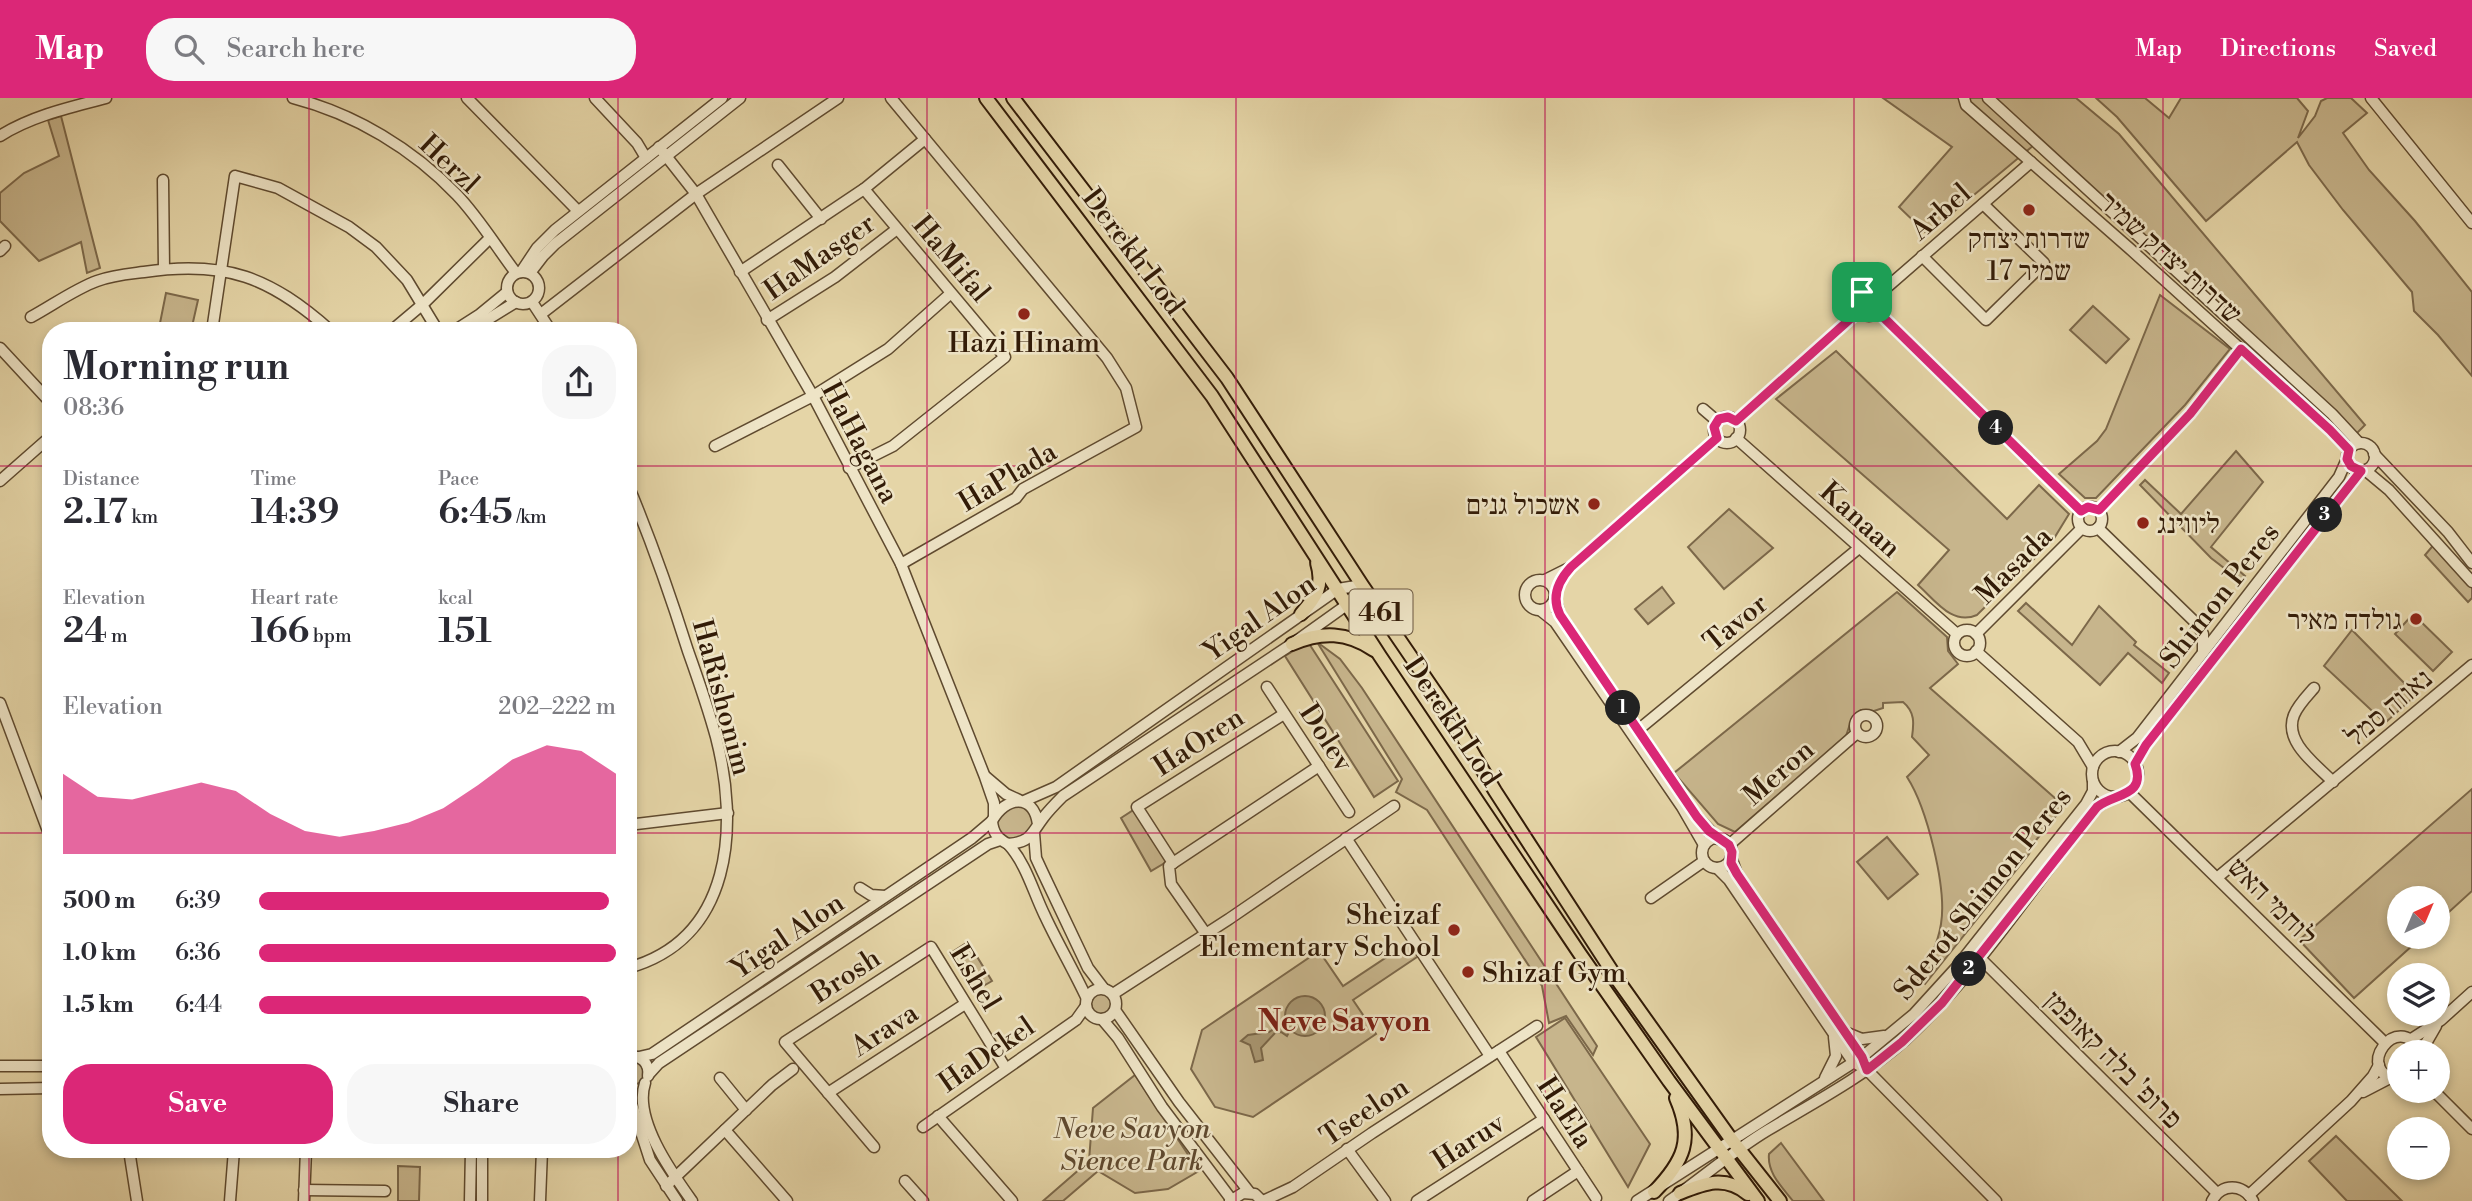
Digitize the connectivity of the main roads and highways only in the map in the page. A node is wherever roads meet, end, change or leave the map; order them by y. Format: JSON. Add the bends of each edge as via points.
{"nodes":[{"id":1,"x":986,"y":98,"type":"edge"},
{"id":2,"x":1013,"y":98,"type":"edge"},
{"id":3,"x":1311,"y":546,"type":"junction"},
{"id":4,"x":1301,"y":614,"type":"road end"},
{"id":5,"x":1293,"y":644,"type":"road end"},
{"id":6,"x":1380,"y":656,"type":"junction"},
{"id":7,"x":1669,"y":1082,"type":"junction"},
{"id":8,"x":1654,"y":1192,"type":"road end"},
{"id":9,"x":1680,"y":1193,"type":"road end"},
{"id":10,"x":1757,"y":1201,"type":"edge"},
{"id":11,"x":1780,"y":1201,"type":"edge"}],
"edges":[{"from":1,"to":3,"type":"main road","name":"Derekh Lod","number":"461","via":[[1212,396]]},
{"from":2,"to":11,"type":"main road","name":"Derekh Lod","number":"461","via":[[1227,378],[1446,708],[1612,972]]},
{"from":3,"to":4,"type":"main road","via":[[1320,586]]},
{"from":3,"to":6,"type":"main road","name":"Derekh Lod","number":"461"},
{"from":5,"to":6,"type":"main road","via":[[1317,635],[1342,635]]},
{"from":6,"to":7,"type":"main road","name":"Derekh Lod","number":"461"},
{"from":7,"to":8,"type":"main road","via":[[1682,1112],[1685,1144],[1675,1168]]},
{"from":7,"to":10,"type":"main road","name":"Derekh Lod","number":"461"},
{"from":9,"to":10,"type":"main road","via":[[1718,1181],[1739,1187]]}]}
